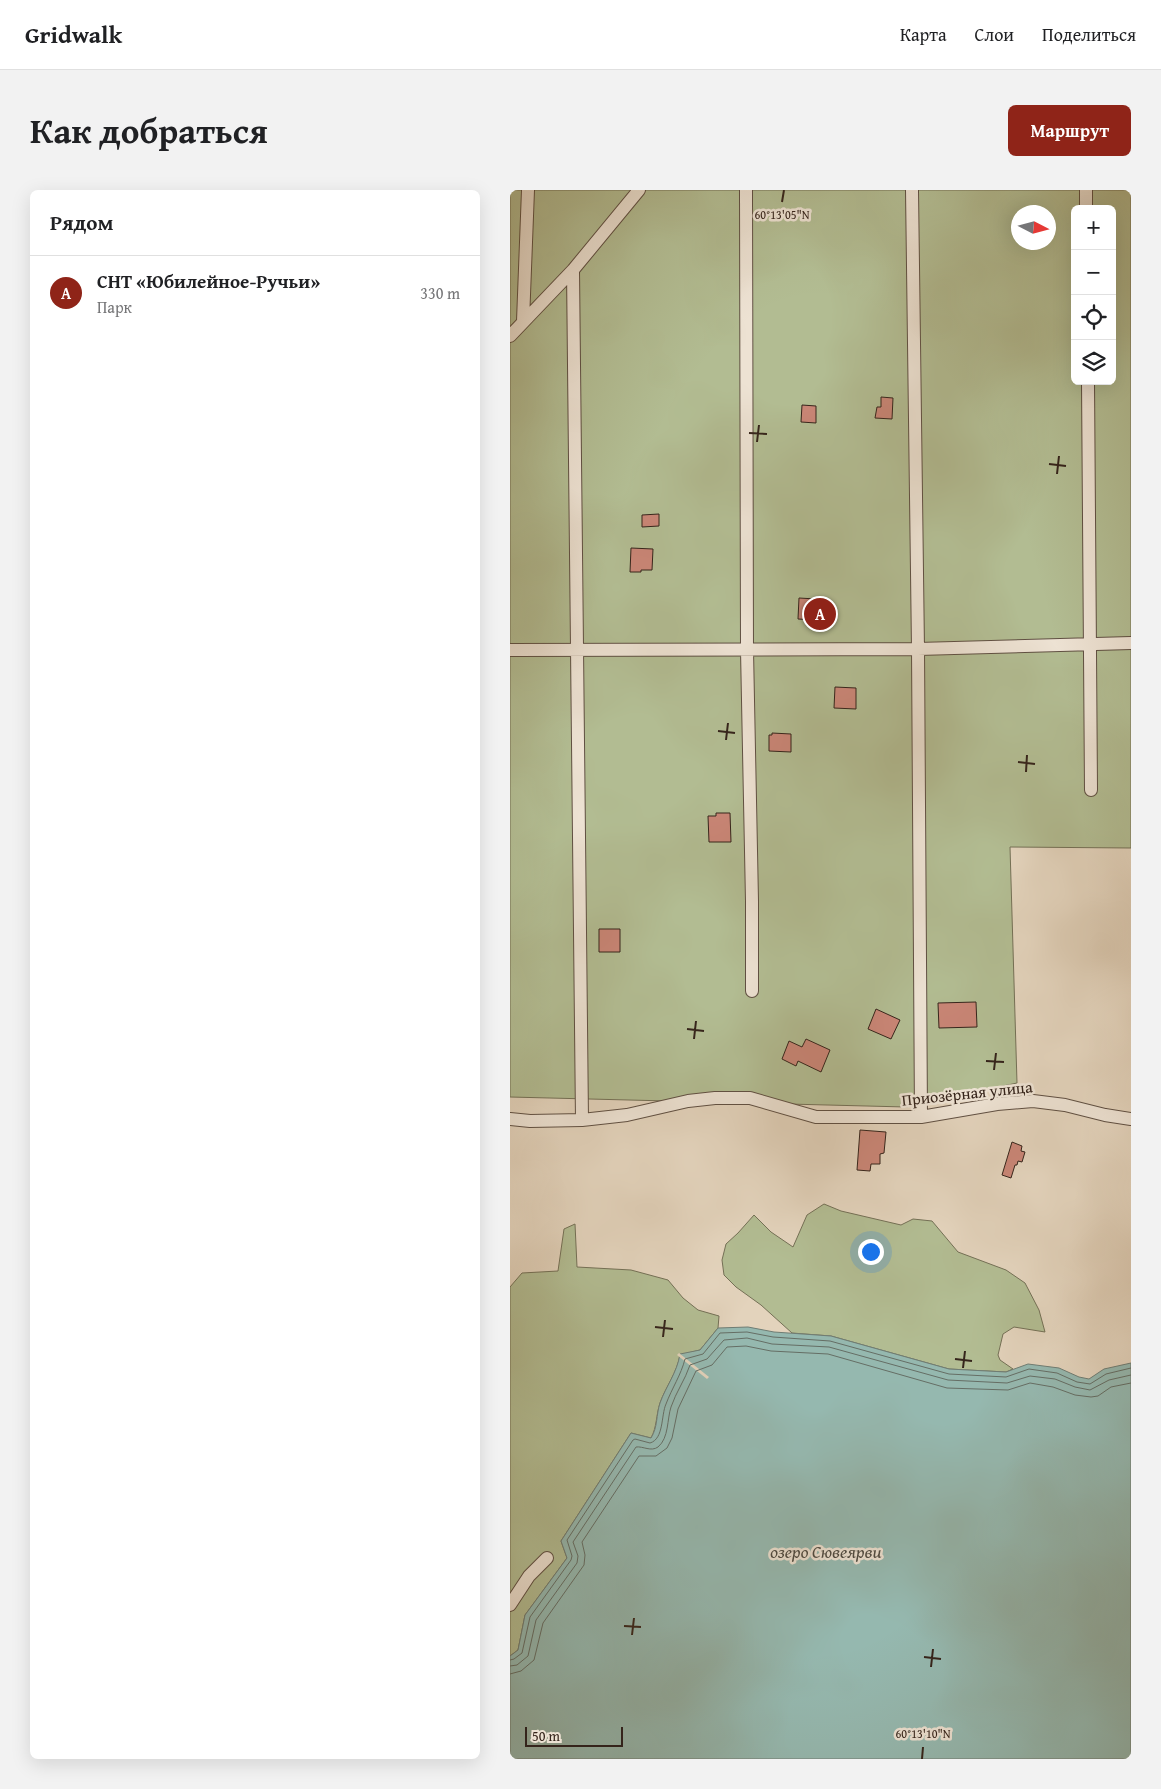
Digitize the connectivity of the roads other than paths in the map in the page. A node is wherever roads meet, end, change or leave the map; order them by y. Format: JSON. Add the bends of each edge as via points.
{"nodes":[{"id":1,"x":528,"y":190,"type":"edge"},
{"id":2,"x":638,"y":190,"type":"edge"},
{"id":3,"x":746,"y":190,"type":"edge"},
{"id":4,"x":912,"y":190,"type":"edge"},
{"id":5,"x":1086,"y":190,"type":"edge"},
{"id":6,"x":1086,"y":205,"type":"edge"},
{"id":7,"x":573,"y":270,"type":"junction"},
{"id":8,"x":523,"y":321,"type":"junction"},
{"id":9,"x":510,"y":336,"type":"edge"},
{"id":10,"x":1088,"y":385,"type":"edge"},
{"id":11,"x":1131,"y":644,"type":"edge"},
{"id":12,"x":1090,"y":645,"type":"junction"},
{"id":13,"x":918,"y":649,"type":"junction"},
{"id":14,"x":510,"y":650,"type":"edge"},
{"id":15,"x":576,"y":650,"type":"junction"},
{"id":16,"x":747,"y":650,"type":"junction"},
{"id":17,"x":1091,"y":790,"type":"dead end"},
{"id":18,"x":752,"y":992,"type":"dead end"},
{"id":19,"x":921,"y":1118,"type":"junction"},
{"id":20,"x":510,"y":1119,"type":"edge"},
{"id":21,"x":1131,"y":1119,"type":"edge"},
{"id":22,"x":582,"y":1120,"type":"junction"},
{"id":23,"x":547,"y":1558,"type":"dead end"},
{"id":24,"x":510,"y":1605,"type":"edge"}],
"edges":[{"from":1,"to":8,"type":"street"},
{"from":2,"to":7,"type":"street"},
{"from":3,"to":16,"type":"street"},
{"from":4,"to":13,"type":"street"},
{"from":5,"to":6,"type":"street"},
{"from":7,"to":8,"type":"street"},
{"from":7,"to":15,"type":"street"},
{"from":8,"to":9,"type":"street"},
{"from":10,"to":12,"type":"street"},
{"from":11,"to":12,"type":"street"},
{"from":12,"to":13,"type":"street"},
{"from":12,"to":17,"type":"street"},
{"from":13,"to":16,"type":"street"},
{"from":13,"to":19,"type":"street"},
{"from":14,"to":15,"type":"street"},
{"from":15,"to":16,"type":"street"},
{"from":15,"to":22,"type":"street"},
{"from":16,"to":18,"type":"street"},
{"from":19,"to":21,"type":"street","name":"Приозёрная улица","via":[[1033,1101]]},
{"from":19,"to":22,"type":"street","name":"Приозёрная улица","via":[[816,1116],[750,1098],[715,1098]]},
{"from":20,"to":22,"type":"street","name":"Приозёрная улица"},
{"from":23,"to":24,"type":"street","via":[[529,1576]]}]}
